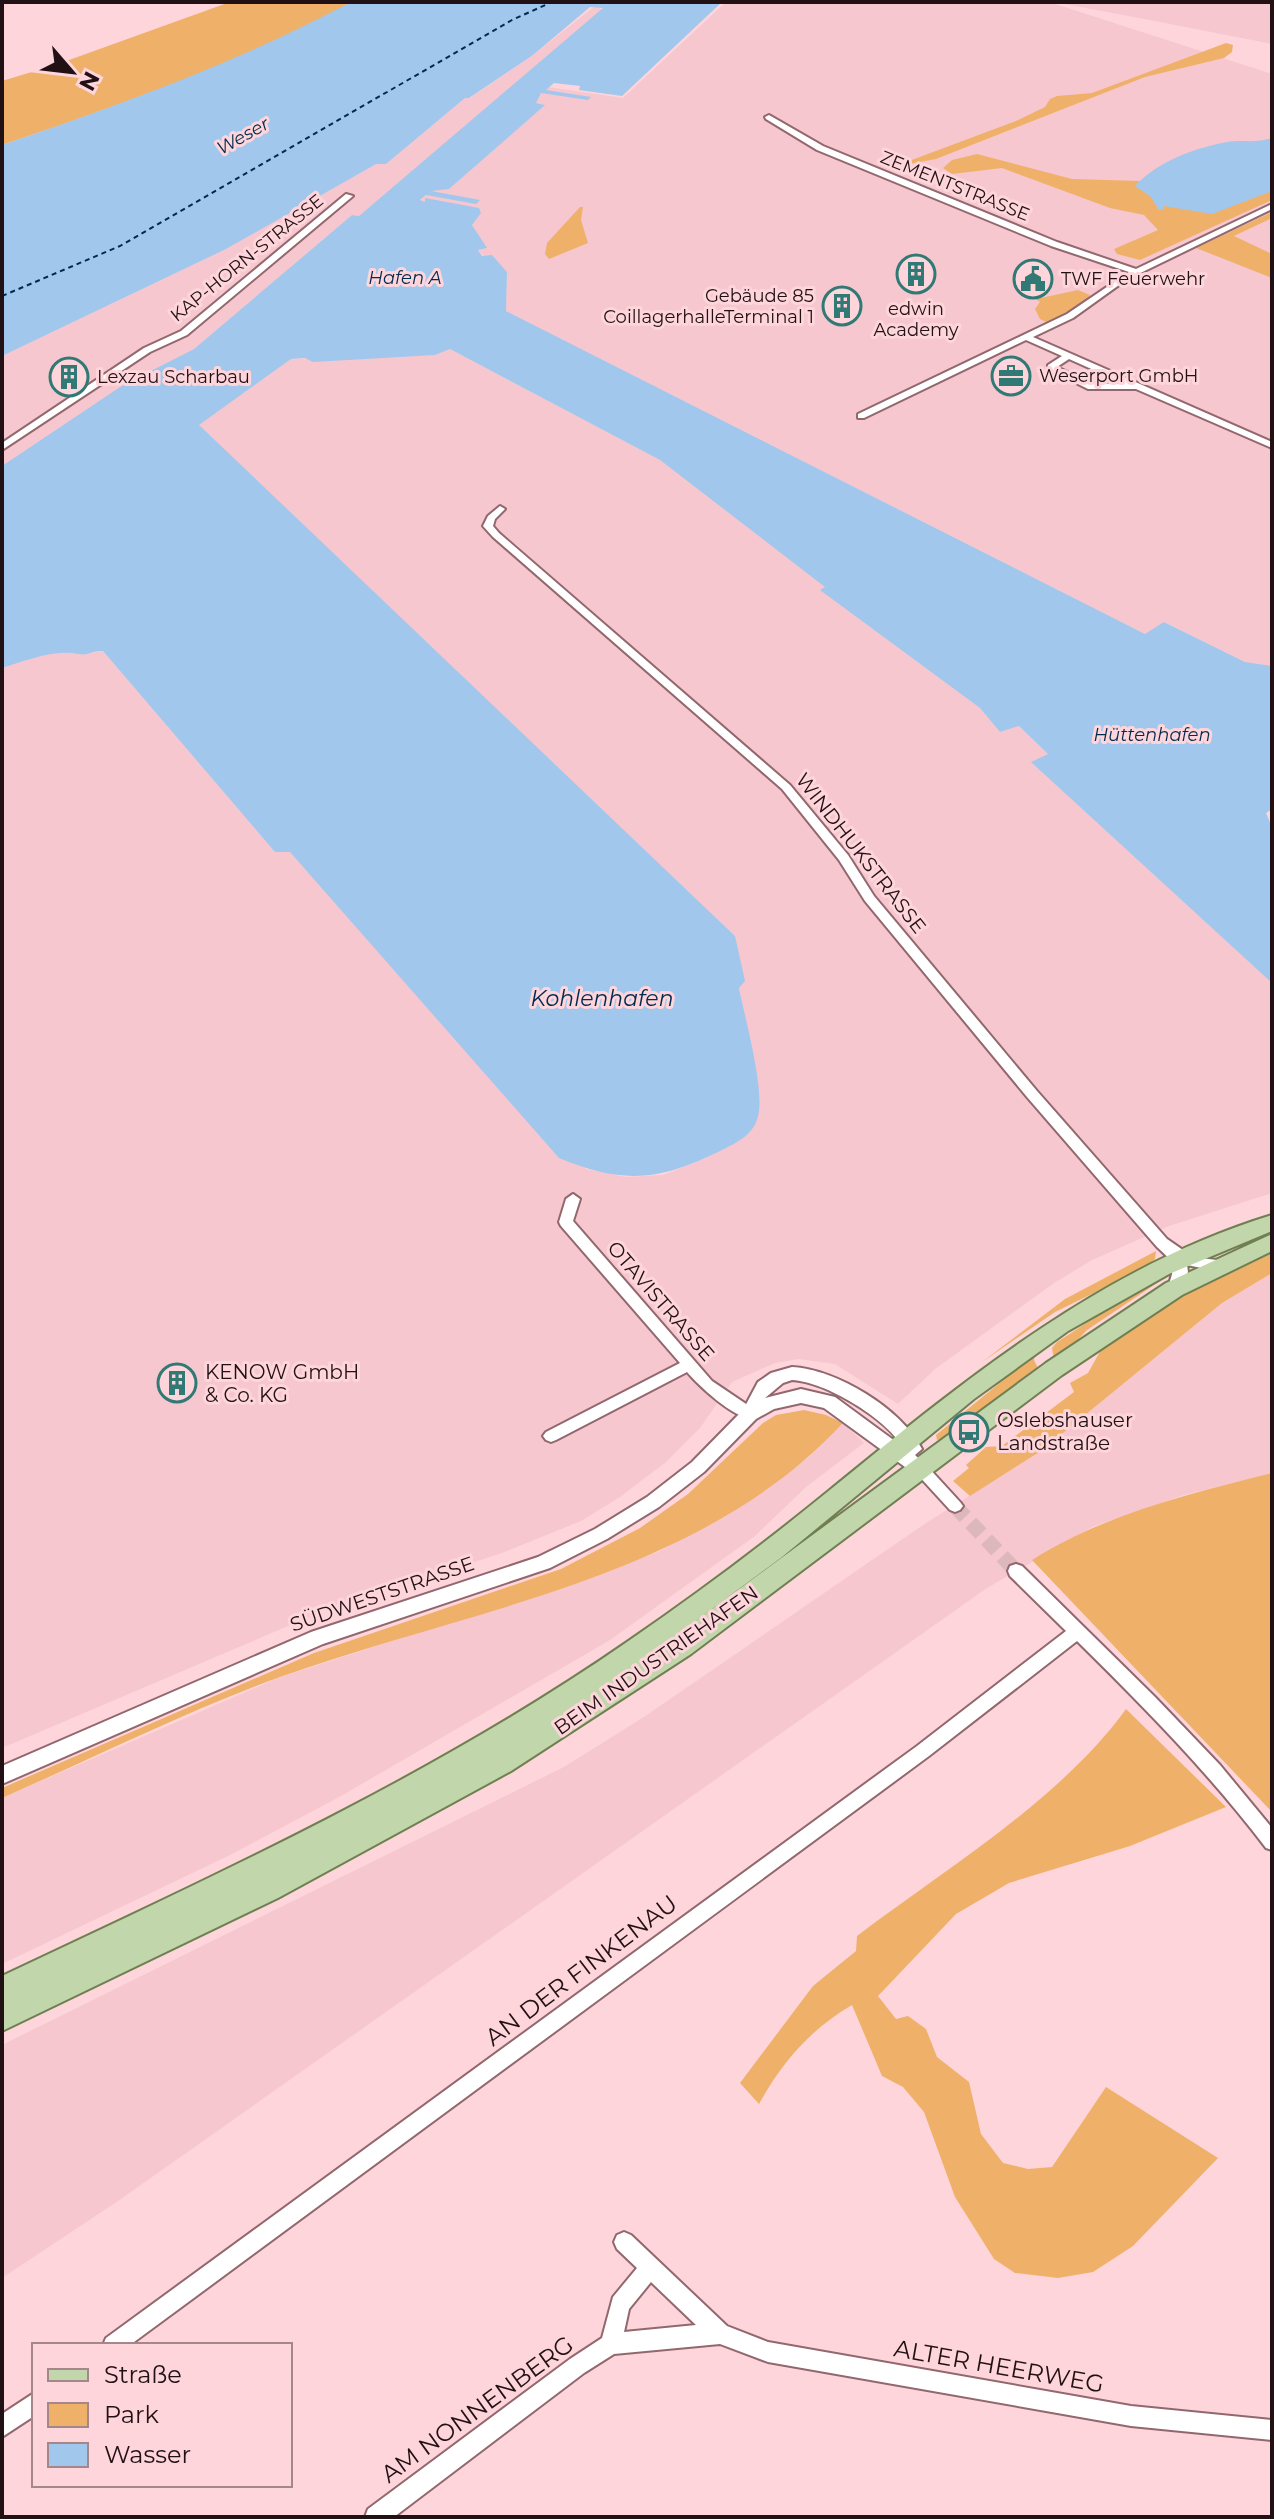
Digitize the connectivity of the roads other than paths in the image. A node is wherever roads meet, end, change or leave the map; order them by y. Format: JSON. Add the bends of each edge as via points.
{"nodes":[{"id":1,"x":769,"y":117,"type":"dead end"},
{"id":2,"x":349,"y":196,"type":"dead end"},
{"id":3,"x":1272,"y":206,"type":"edge"},
{"id":4,"x":1135,"y":271,"type":"junction"},
{"id":5,"x":1025,"y":337,"type":"junction"},
{"id":6,"x":1068,"y":356,"type":"junction"},
{"id":7,"x":1141,"y":388,"type":"junction"},
{"id":8,"x":861,"y":416,"type":"dead end"},
{"id":9,"x":1272,"y":445,"type":"edge"},
{"id":10,"x":2,"y":447,"type":"edge"},
{"id":11,"x":500,"y":509,"type":"dead end"},
{"id":12,"x":573,"y":1199,"type":"dead end"},
{"id":13,"x":1272,"y":1223,"type":"edge"},
{"id":14,"x":1272,"y":1242,"type":"edge"},
{"id":15,"x":1178,"y":1258,"type":"junction"},
{"id":16,"x":1220,"y":1265,"type":"junction"},
{"id":17,"x":1174,"y":1289,"type":"junction"},
{"id":18,"x":1046,"y":1332,"type":"junction"},
{"id":19,"x":689,"y":1365,"type":"junction"},
{"id":20,"x":1054,"y":1369,"type":"junction"},
{"id":21,"x":750,"y":1414,"type":"junction"},
{"id":22,"x":551,"y":1436,"type":"dead end"},
{"id":23,"x":901,"y":1443,"type":"junction"},
{"id":24,"x":922,"y":1470,"type":"junction"},
{"id":25,"x":955,"y":1506,"type":"tunnel mouth"},
{"id":26,"x":1016,"y":1571,"type":"tunnel mouth"},
{"id":27,"x":1077,"y":1632,"type":"junction"},
{"id":28,"x":2,"y":1775,"type":"edge"},
{"id":29,"x":1272,"y":1842,"type":"edge"},
{"id":30,"x":2,"y":1991,"type":"edge"},
{"id":31,"x":2,"y":2017,"type":"edge"},
{"id":32,"x":624,"y":2242,"type":"dead end"},
{"id":33,"x":649,"y":2269,"type":"junction"},
{"id":34,"x":720,"y":2334,"type":"junction"},
{"id":35,"x":116,"y":2343,"type":"edge"},
{"id":36,"x":611,"y":2344,"type":"junction"},
{"id":37,"x":32,"y":2404,"type":"edge"},
{"id":38,"x":2,"y":2427,"type":"edge"},
{"id":39,"x":1272,"y":2430,"type":"edge"},
{"id":40,"x":376,"y":2517,"type":"edge"}],
"edges":[{"from":1,"to":4,"type":"street","name":"ZEMENTSTRASSE","via":[[820,148],[1054,244]]},
{"from":2,"to":10,"type":"street","name":"KAP-HORN-STRASSE","via":[[184,333],[147,350]]},
{"from":3,"to":4,"type":"street"},
{"from":4,"to":5,"type":"street","via":[[1070,316]]},
{"from":5,"to":6,"type":"street"},
{"from":5,"to":8,"type":"street"},
{"from":6,"to":7,"type":"street"},
{"from":6,"to":7,"type":"street","via":[[1051,367],[1088,386]]},
{"from":7,"to":9,"type":"street"},
{"from":11,"to":15,"type":"street","name":"WINDHUKSTRASSE","via":[[488,526],[496,535],[786,787],[974,1024]]},
{"from":12,"to":19,"type":"street","name":"OTAVISTRASSE","via":[[566,1222]]},
{"from":13,"to":15,"type":"main road","name":"BEIM INDUSTRIEHAFEN"},
{"from":14,"to":16,"type":"main road","name":"BEIM INDUSTRIEHAFEN"},
{"from":15,"to":16,"type":"street"},
{"from":15,"to":17,"type":"street","via":[[1181,1272]]},
{"from":15,"to":18,"type":"main road","name":"BEIM INDUSTRIEHAFEN"},
{"from":16,"to":17,"type":"main road","name":"BEIM INDUSTRIEHAFEN"},
{"from":17,"to":20,"type":"main road","name":"BEIM INDUSTRIEHAFEN"},
{"from":18,"to":20,"type":"main road","via":[[1044,1356]]},
{"from":18,"to":23,"type":"main road","name":"BEIM INDUSTRIEHAFEN"},
{"from":19,"to":21,"type":"street","name":"OTAVISTRASSE","via":[[707,1385]]},
{"from":19,"to":22,"type":"street"},
{"from":20,"to":24,"type":"main road","name":"BEIM INDUSTRIEHAFEN"},
{"from":21,"to":23,"type":"street","name":"SÜDWESTSTRASSE","via":[[789,1397],[817,1398]]},
{"from":21,"to":28,"type":"street","name":"SÜDWESTSTRASSE","via":[[698,1467],[653,1502],[544,1563],[318,1638]]},
{"from":23,"to":24,"type":"street","name":"SÜDWESTSTRASSE"},
{"from":23,"to":30,"type":"main road","name":"BEIM INDUSTRIEHAFEN","via":[[706,1599],[597,1676],[472,1754],[331,1832]]},
{"from":24,"to":25,"type":"street"},
{"from":24,"to":31,"type":"main road","name":"BEIM INDUSTRIEHAFEN","via":[[682,1646],[502,1763],[268,1889]]},
{"from":26,"to":27,"type":"street"},
{"from":27,"to":29,"type":"street","via":[[1171,1726]]},
{"from":27,"to":35,"type":"street","name":"AN DER FINKENAU","via":[[923,1751]]},
{"from":32,"to":33,"type":"street","name":"ALTER HEERWEG"},
{"from":33,"to":34,"type":"street","name":"ALTER HEERWEG"},
{"from":33,"to":36,"type":"street","via":[[620,2304]]},
{"from":34,"to":36,"type":"street","name":"ALTER HEERWEG"},
{"from":34,"to":39,"type":"street","name":"ALTER HEERWEG","via":[[768,2352],[1052,2403]]},
{"from":36,"to":40,"type":"street","name":"AM NONNENBERG"},
{"from":37,"to":38,"type":"street"}]}
